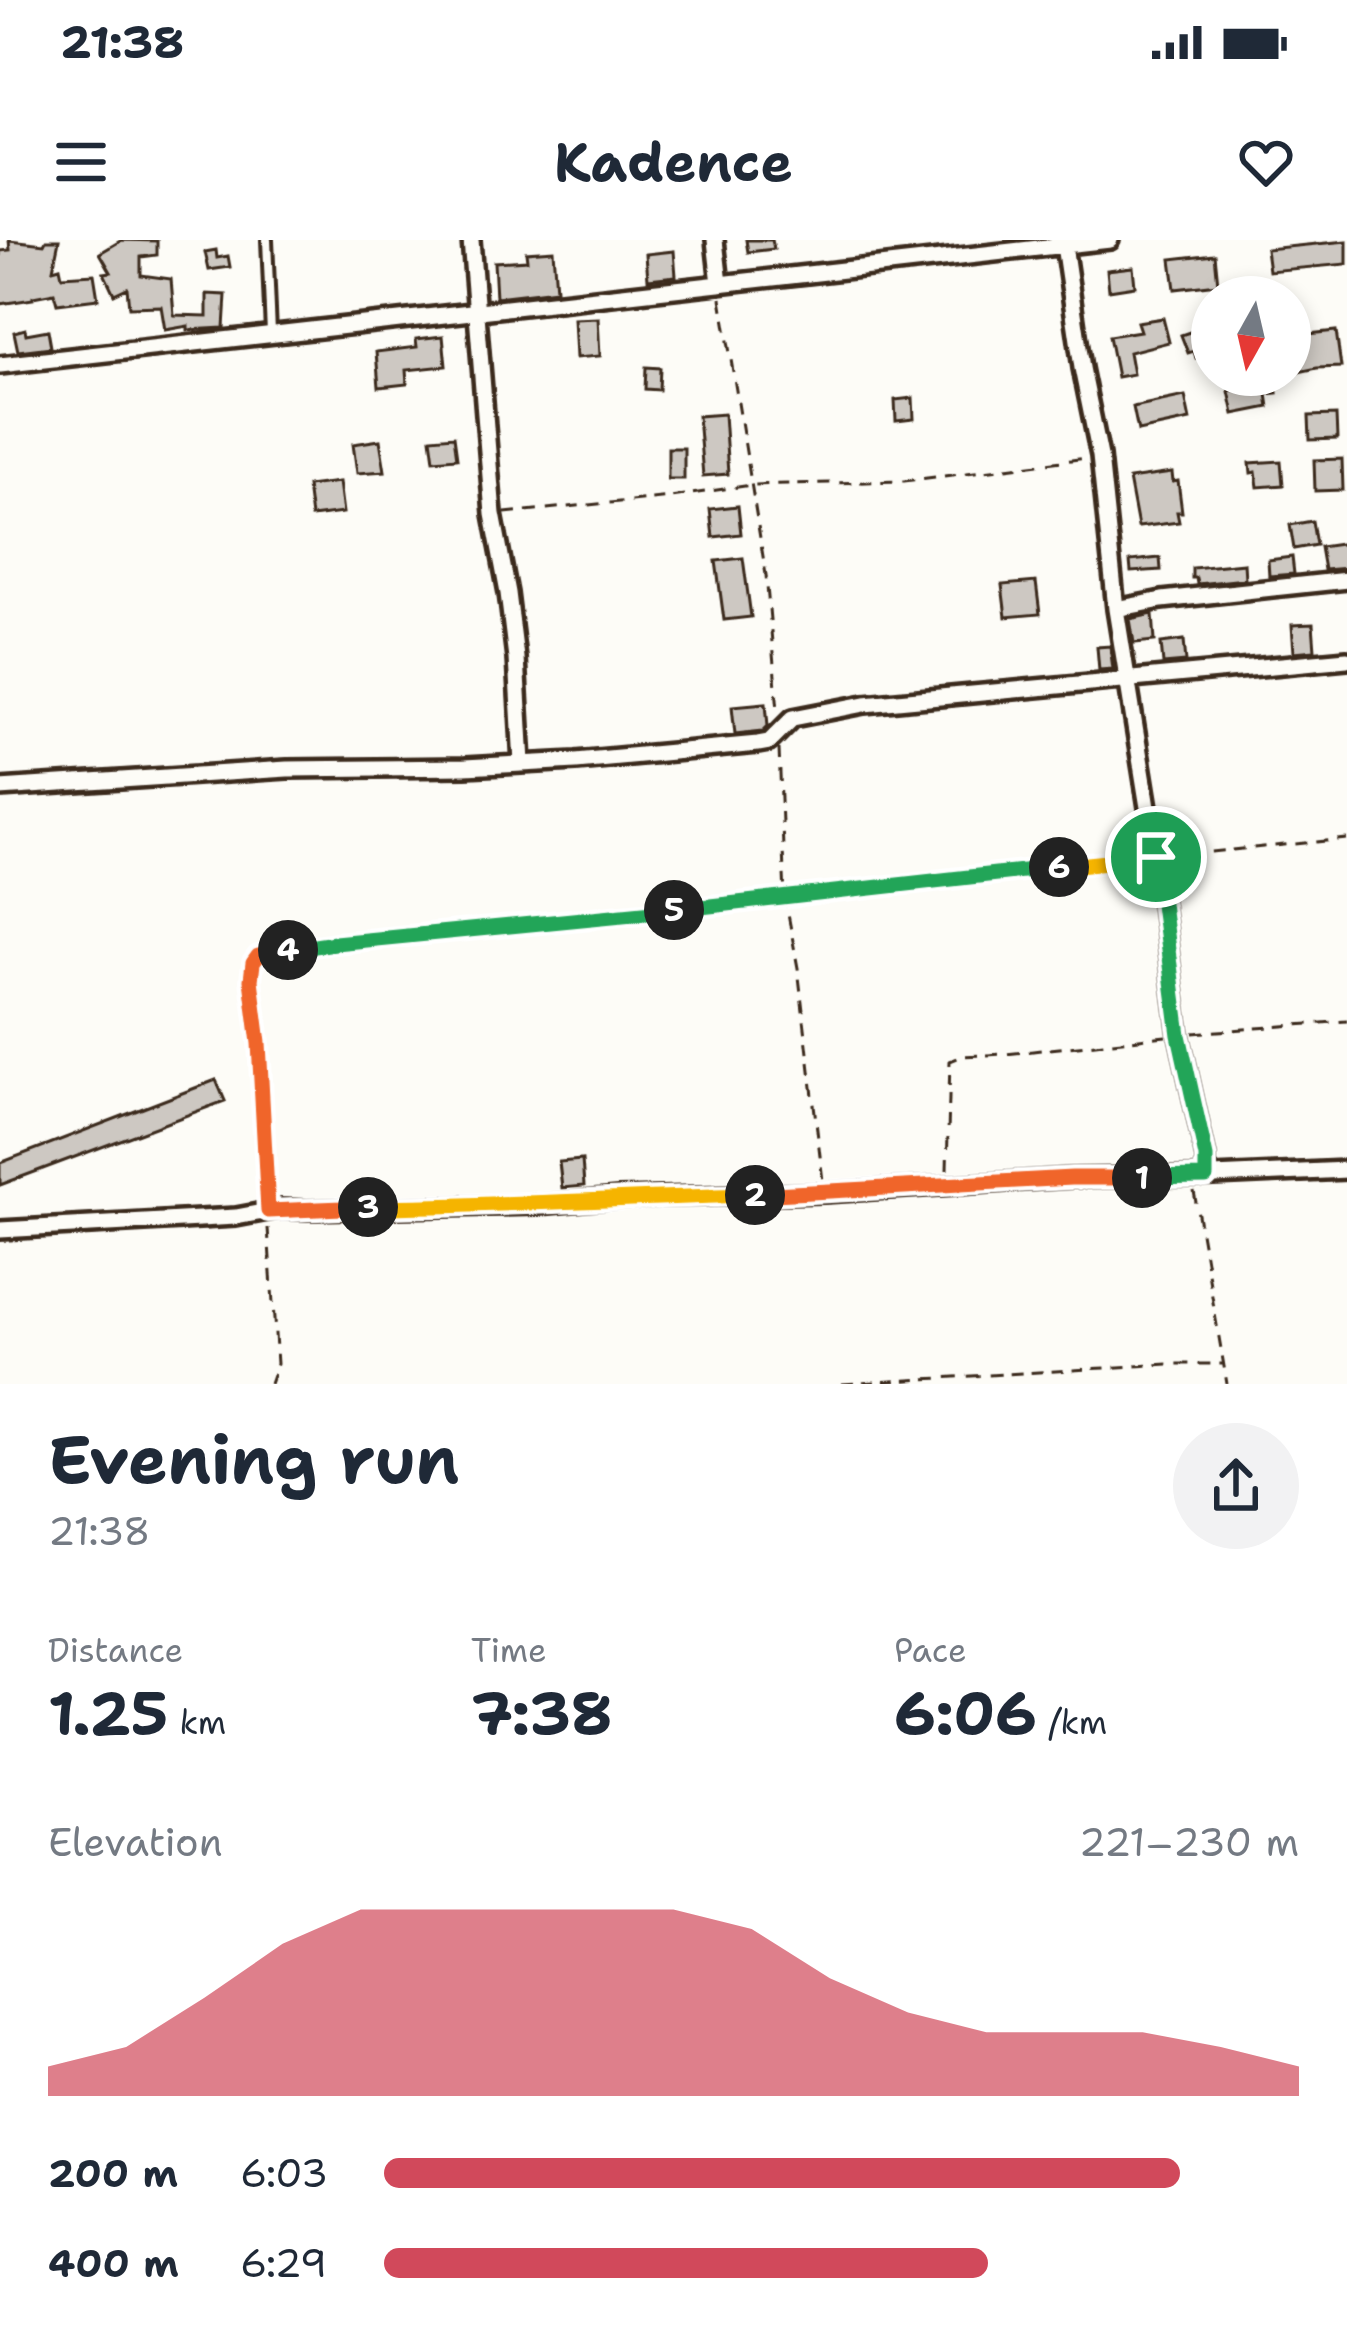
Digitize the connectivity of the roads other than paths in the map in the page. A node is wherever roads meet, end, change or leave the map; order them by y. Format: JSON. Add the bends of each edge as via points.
{"nodes":[{"id":1,"x":267,"y":240,"type":"edge"},
{"id":2,"x":471,"y":240,"type":"edge"},
{"id":3,"x":715,"y":240,"type":"edge"},
{"id":4,"x":1110,"y":240,"type":"edge"},
{"id":5,"x":1064,"y":245,"type":"junction"},
{"id":6,"x":719,"y":284,"type":"junction"},
{"id":7,"x":477,"y":311,"type":"junction"},
{"id":8,"x":271,"y":334,"type":"junction"},
{"id":9,"x":0,"y":365,"type":"edge"},
{"id":10,"x":1347,"y":580,"type":"edge"},
{"id":11,"x":1116,"y":609,"type":"junction"},
{"id":12,"x":1347,"y":659,"type":"edge"},
{"id":13,"x":1128,"y":681,"type":"junction"},
{"id":14,"x":522,"y":763,"type":"junction"},
{"id":15,"x":0,"y":788,"type":"edge"},
{"id":16,"x":1347,"y":1170,"type":"edge"},
{"id":17,"x":1199,"y":1177,"type":"junction"},
{"id":18,"x":0,"y":1231,"type":"edge"}],
"edges":[{"from":1,"to":8,"type":"lane"},
{"from":2,"to":7,"type":"street"},
{"from":3,"to":6,"type":"street"},
{"from":4,"to":5,"type":"street"},
{"from":5,"to":6,"type":"street"},
{"from":5,"to":11,"type":"street"},
{"from":6,"to":7,"type":"street"},
{"from":7,"to":8,"type":"street"},
{"from":7,"to":14,"type":"street"},
{"from":8,"to":9,"type":"street"},
{"from":10,"to":11,"type":"street"},
{"from":11,"to":13,"type":"street"},
{"from":12,"to":13,"type":"street"},
{"from":13,"to":14,"type":"street","via":[[865,704],[794,718],[758,744]]},
{"from":13,"to":17,"type":"street","via":[[1179,1035],[1206,1157]]},
{"from":14,"to":15,"type":"street"},
{"from":16,"to":17,"type":"street"},
{"from":17,"to":18,"type":"street","via":[[279,1208]]}]}
